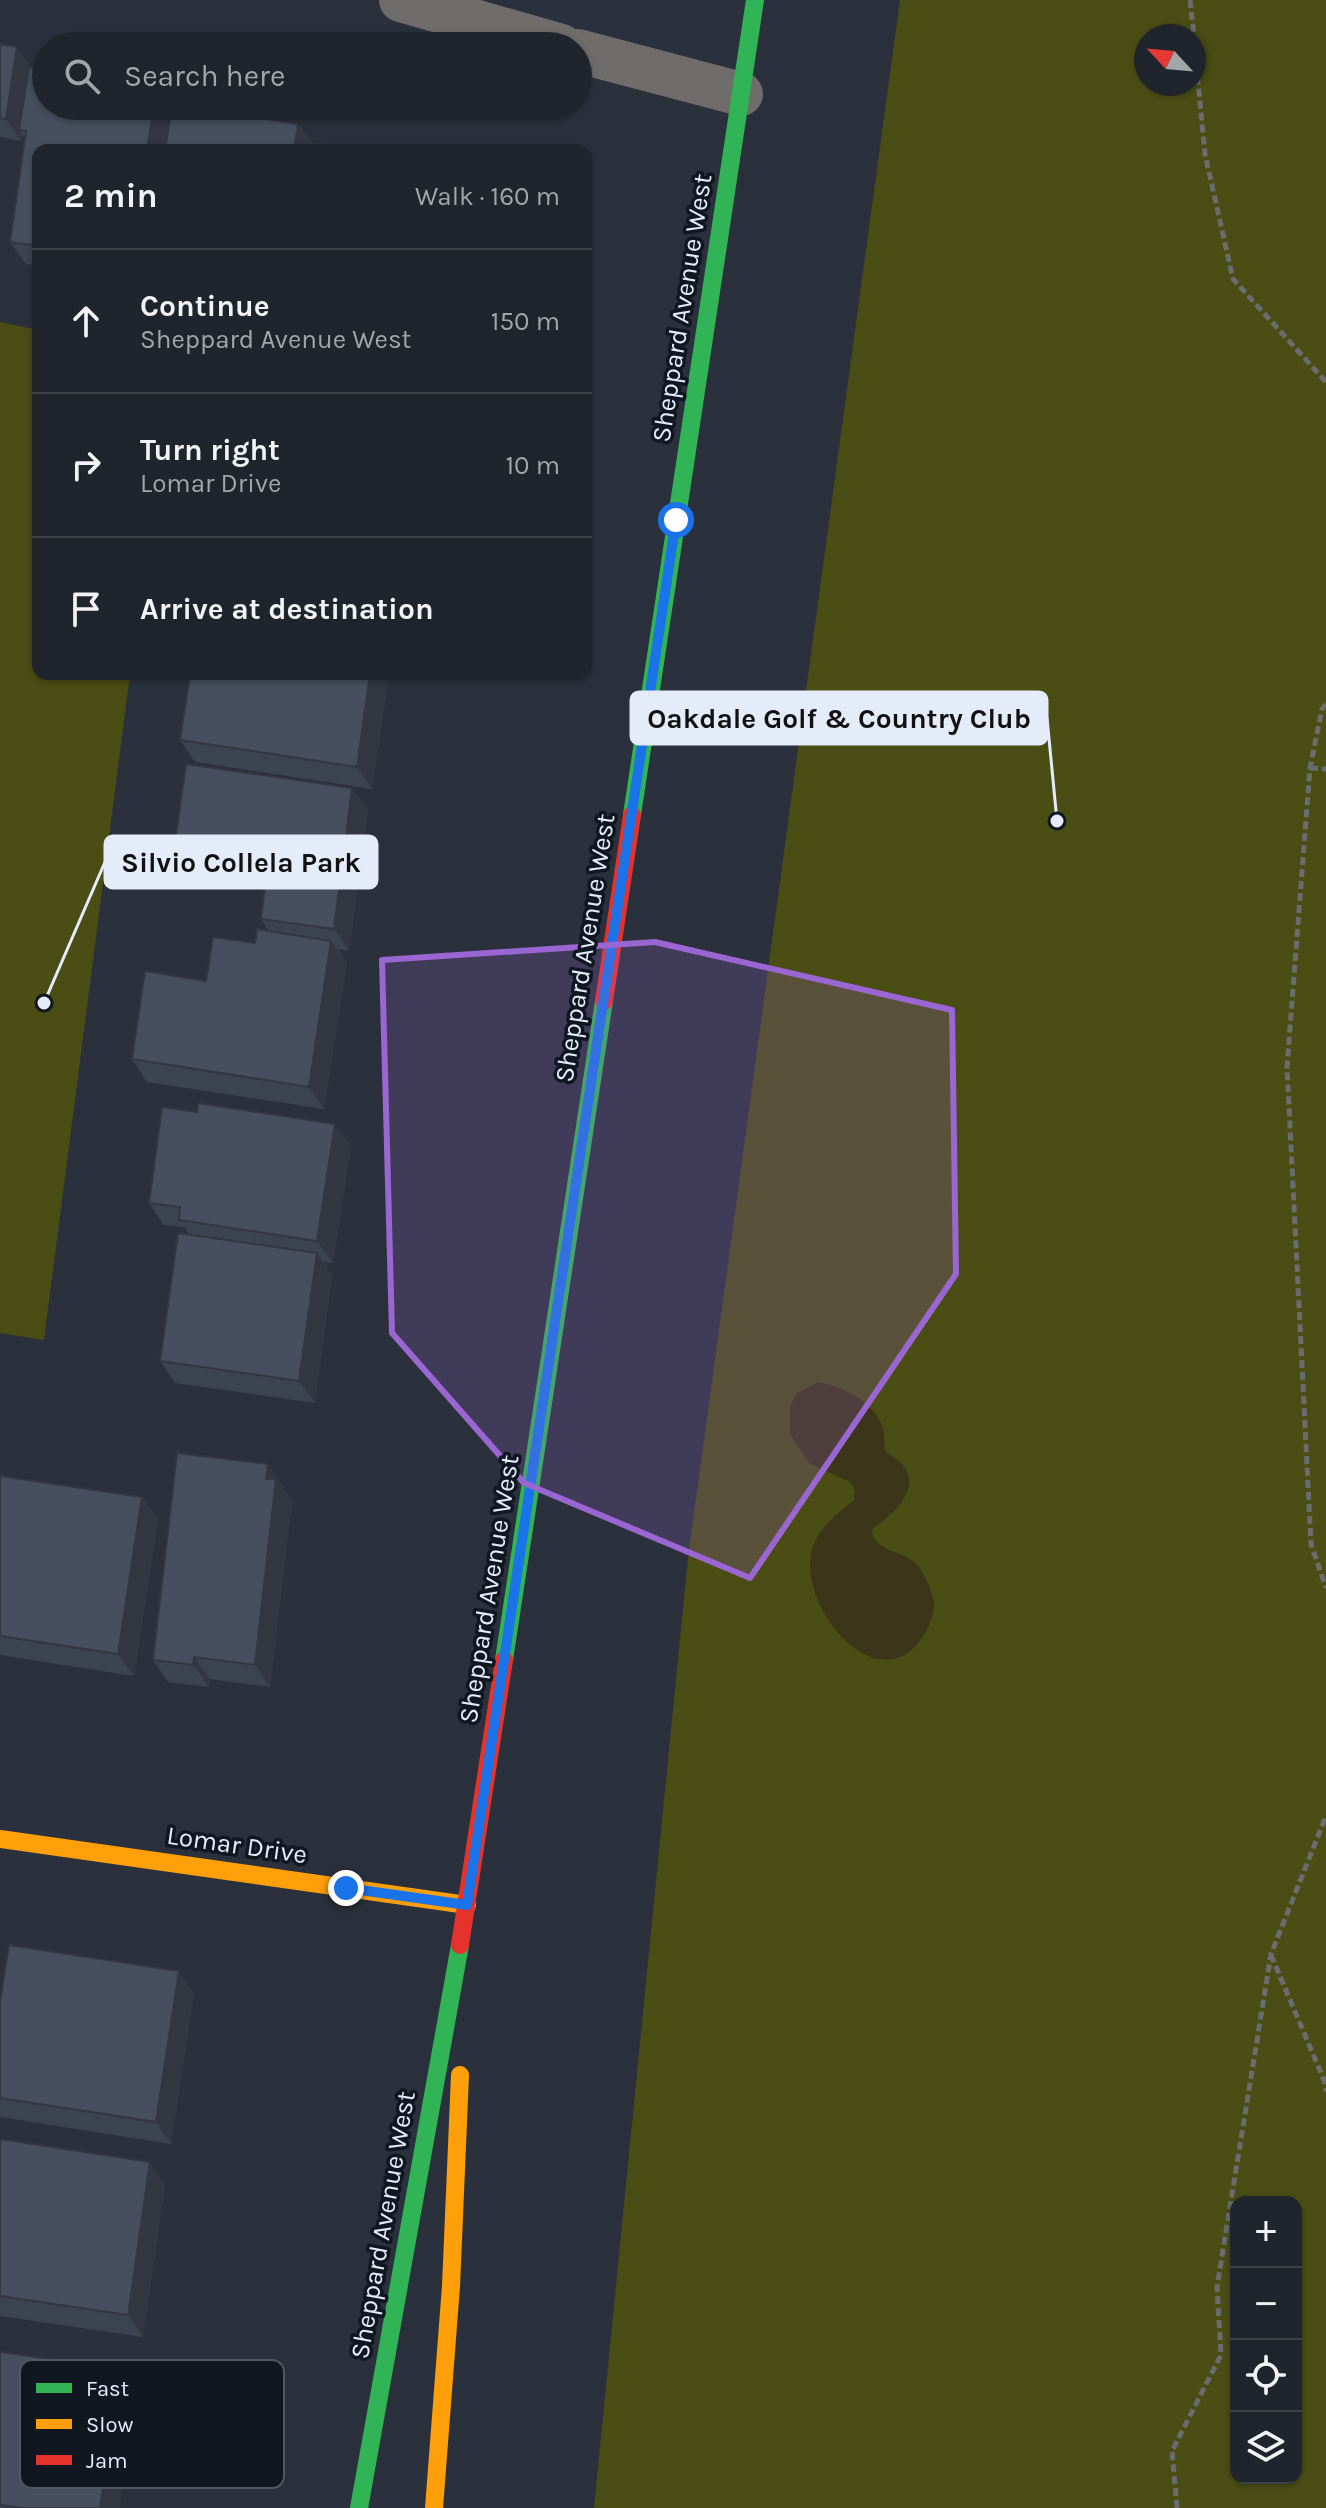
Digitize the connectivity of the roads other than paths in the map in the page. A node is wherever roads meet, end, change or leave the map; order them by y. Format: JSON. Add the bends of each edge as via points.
{"nodes":[{"id":1,"x":401,"y":0,"type":"edge"},
{"id":2,"x":755,"y":0,"type":"edge"},
{"id":3,"x":512,"y":32,"type":"edge"},
{"id":4,"x":592,"y":55,"type":"edge"},
{"id":5,"x":741,"y":94,"type":"junction"},
{"id":6,"x":0,"y":1839,"type":"edge"},
{"id":7,"x":467,"y":1905,"type":"junction"},
{"id":8,"x":359,"y":2508,"type":"edge"},
{"id":9,"x":434,"y":2508,"type":"edge"}],
"edges":[{"from":1,"to":3,"type":"street"},
{"from":2,"to":5,"type":"main road","name":"Sheppard Avenue West"},
{"from":4,"to":5,"type":"street"},
{"from":5,"to":7,"type":"main road","name":"Sheppard Avenue West"},
{"from":6,"to":7,"type":"main road","name":"Lomar Drive"},
{"from":7,"to":8,"type":"main road","name":"Sheppard Avenue West"},
{"from":7,"to":9,"type":"main road","name":"Sheppard Avenue West","via":[[451,2286]]}]}
